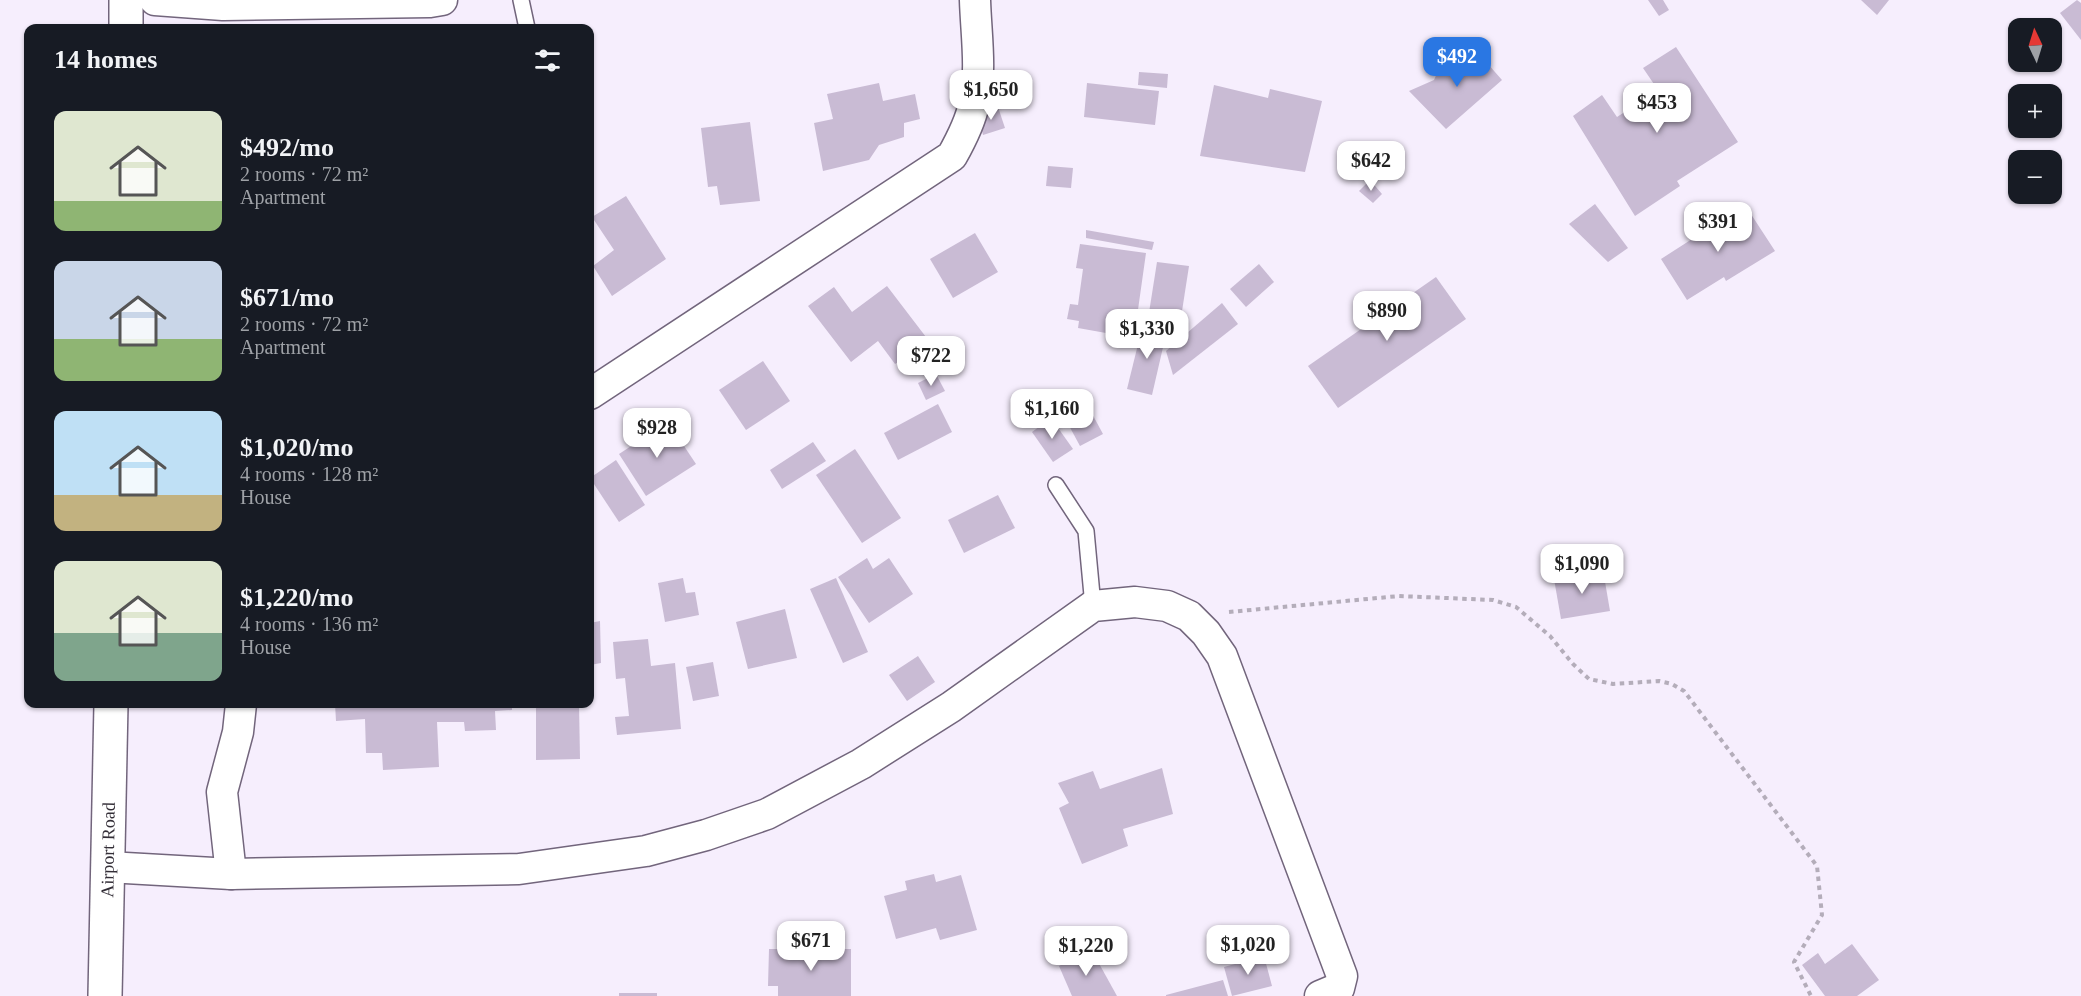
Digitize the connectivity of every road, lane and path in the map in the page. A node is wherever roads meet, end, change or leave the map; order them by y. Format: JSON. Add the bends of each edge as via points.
{"nodes":[{"id":1,"x":126,"y":0,"type":"edge"},
{"id":2,"x":155,"y":0,"type":"edge"},
{"id":3,"x":521,"y":0,"type":"edge"},
{"id":4,"x":975,"y":0,"type":"edge"},
{"id":5,"x":434,"y":1,"type":"edge"},
{"id":6,"x":126,"y":24,"type":"edge"},
{"id":7,"x":526,"y":24,"type":"edge"},
{"id":8,"x":594,"y":391,"type":"edge"},
{"id":9,"x":1056,"y":485,"type":"dead end"},
{"id":10,"x":1093,"y":606,"type":"junction"},
{"id":11,"x":1189,"y":616,"type":"junction"},
{"id":12,"x":111,"y":708,"type":"edge"},
{"id":13,"x":241,"y":708,"type":"edge"},
{"id":14,"x":108,"y":867,"type":"junction"},
{"id":15,"x":231,"y":874,"type":"junction"},
{"id":16,"x":105,"y":996,"type":"edge"},
{"id":17,"x":1320,"y":996,"type":"edge"},
{"id":18,"x":1811,"y":996,"type":"edge"}],
"edges":[{"from":1,"to":6,"type":"main road"},
{"from":2,"to":5,"type":"street","via":[[223,5]]},
{"from":3,"to":7,"type":"lane"},
{"from":4,"to":8,"type":"street","via":[[975,104],[952,156]]},
{"from":9,"to":10,"type":"lane","via":[[1086,531]]},
{"from":10,"to":11,"type":"street","via":[[1135,602],[1167,606]]},
{"from":10,"to":15,"type":"street","via":[[951,707],[861,764],[767,814],[706,835],[646,851],[519,869]]},
{"from":11,"to":17,"type":"street","via":[[1222,656],[1342,976],[1339,988]]},
{"from":11,"to":18,"type":"path","via":[[1399,596],[1493,600],[1516,607],[1550,636],[1589,679],[1613,684],[1659,681],[1684,691],[1816,866],[1822,915],[1794,962]]},
{"from":12,"to":14,"type":"main road","name":"Airport Road"},
{"from":13,"to":15,"type":"street","via":[[222,792]]},
{"from":14,"to":15,"type":"street"},
{"from":14,"to":16,"type":"main road","name":"Airport Road"}]}
